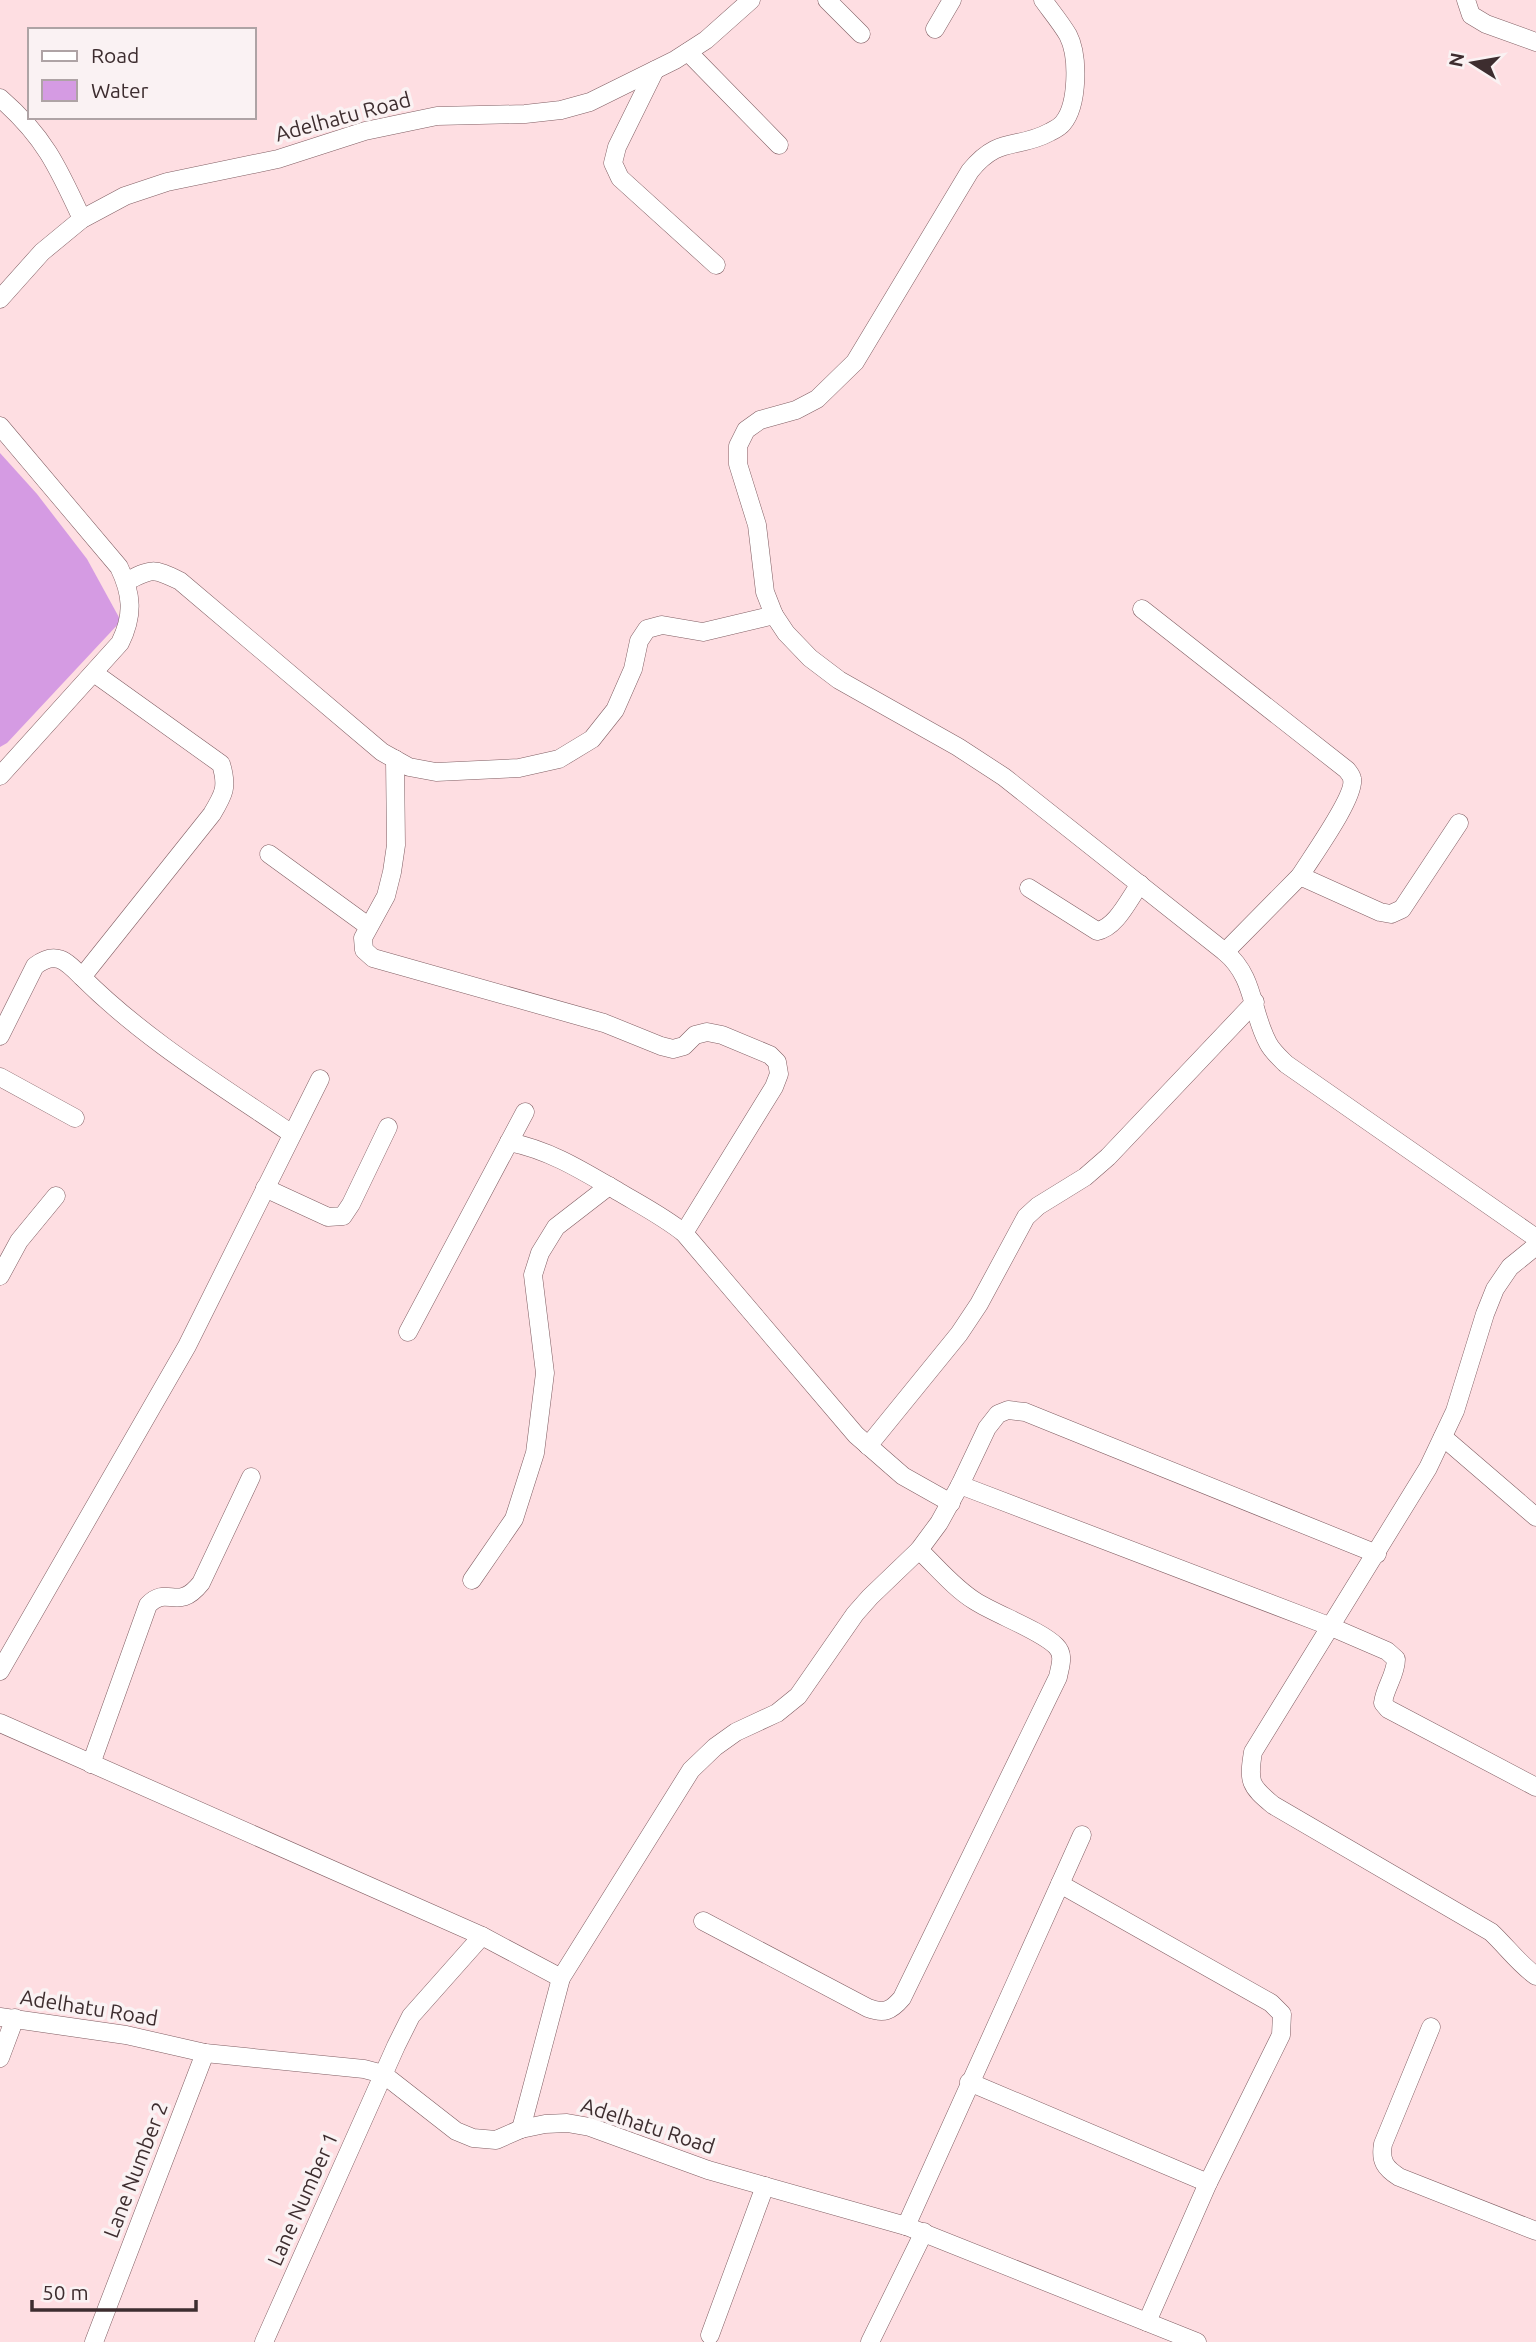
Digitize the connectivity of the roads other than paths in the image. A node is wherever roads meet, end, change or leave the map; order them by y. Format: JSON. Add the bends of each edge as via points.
{"nodes":[{"id":1,"x":751,"y":0,"type":"edge"},
{"id":2,"x":827,"y":0,"type":"edge"},
{"id":3,"x":952,"y":0,"type":"edge"},
{"id":4,"x":1043,"y":0,"type":"edge"},
{"id":5,"x":1466,"y":0,"type":"edge"},
{"id":6,"x":935,"y":29,"type":"dead end"},
{"id":7,"x":861,"y":34,"type":"dead end"},
{"id":8,"x":1536,"y":43,"type":"edge"},
{"id":9,"x":688,"y":52,"type":"junction"},
{"id":10,"x":655,"y":70,"type":"junction"},
{"id":11,"x":0,"y":97,"type":"edge"},
{"id":12,"x":779,"y":145,"type":"dead end"},
{"id":13,"x":82,"y":219,"type":"junction"},
{"id":14,"x":716,"y":265,"type":"dead end"},
{"id":15,"x":0,"y":299,"type":"edge"},
{"id":16,"x":0,"y":426,"type":"edge"},
{"id":17,"x":127,"y":582,"type":"junction"},
{"id":18,"x":1142,"y":609,"type":"dead end"},
{"id":19,"x":774,"y":615,"type":"junction"},
{"id":20,"x":94,"y":673,"type":"junction"},
{"id":21,"x":395,"y":759,"type":"junction"},
{"id":22,"x":0,"y":776,"type":"edge"},
{"id":23,"x":1459,"y":822,"type":"dead end"},
{"id":24,"x":269,"y":854,"type":"dead end"},
{"id":25,"x":1300,"y":876,"type":"junction"},
{"id":26,"x":1140,"y":884,"type":"junction"},
{"id":27,"x":1029,"y":888,"type":"dead end"},
{"id":28,"x":368,"y":926,"type":"junction"},
{"id":29,"x":1225,"y":952,"type":"junction"},
{"id":30,"x":82,"y":978,"type":"junction"},
{"id":31,"x":1255,"y":1002,"type":"junction"},
{"id":32,"x":0,"y":1036,"type":"edge"},
{"id":33,"x":0,"y":1077,"type":"edge"},
{"id":34,"x":320,"y":1079,"type":"dead end"},
{"id":35,"x":525,"y":1112,"type":"dead end"},
{"id":36,"x":75,"y":1118,"type":"dead end"},
{"id":37,"x":388,"y":1127,"type":"dead end"},
{"id":38,"x":292,"y":1134,"type":"junction"},
{"id":39,"x":509,"y":1142,"type":"junction"},
{"id":40,"x":609,"y":1186,"type":"junction"},
{"id":41,"x":265,"y":1188,"type":"junction"},
{"id":42,"x":56,"y":1196,"type":"dead end"},
{"id":43,"x":684,"y":1233,"type":"junction"},
{"id":44,"x":1536,"y":1238,"type":"edge"},
{"id":45,"x":1536,"y":1246,"type":"edge"},
{"id":46,"x":0,"y":1276,"type":"edge"},
{"id":47,"x":408,"y":1332,"type":"dead end"},
{"id":48,"x":1443,"y":1437,"type":"junction"},
{"id":49,"x":868,"y":1446,"type":"junction"},
{"id":50,"x":251,"y":1477,"type":"dead end"},
{"id":51,"x":960,"y":1485,"type":"junction"},
{"id":52,"x":951,"y":1503,"type":"junction"},
{"id":53,"x":1536,"y":1517,"type":"edge"},
{"id":54,"x":919,"y":1550,"type":"junction"},
{"id":55,"x":1377,"y":1554,"type":"junction"},
{"id":56,"x":472,"y":1580,"type":"dead end"},
{"id":57,"x":1329,"y":1626,"type":"junction"},
{"id":58,"x":0,"y":1671,"type":"edge"},
{"id":59,"x":0,"y":1723,"type":"edge"},
{"id":60,"x":91,"y":1764,"type":"junction"},
{"id":61,"x":1536,"y":1787,"type":"edge"},
{"id":62,"x":1082,"y":1835,"type":"dead end"},
{"id":63,"x":1060,"y":1884,"type":"junction"},
{"id":64,"x":703,"y":1922,"type":"dead end"},
{"id":65,"x":482,"y":1936,"type":"junction"},
{"id":66,"x":1536,"y":1976,"type":"edge"},
{"id":67,"x":561,"y":1978,"type":"junction"},
{"id":68,"x":8,"y":2018,"type":"edge"},
{"id":69,"x":1431,"y":2027,"type":"dead end"},
{"id":70,"x":205,"y":2053,"type":"junction"},
{"id":71,"x":0,"y":2058,"type":"edge"},
{"id":72,"x":383,"y":2074,"type":"junction"},
{"id":73,"x":969,"y":2082,"type":"junction"},
{"id":74,"x":521,"y":2129,"type":"junction"},
{"id":75,"x":1208,"y":2183,"type":"junction"},
{"id":76,"x":765,"y":2186,"type":"junction"},
{"id":77,"x":906,"y":2226,"type":"junction"},
{"id":78,"x":1536,"y":2231,"type":"edge"},
{"id":79,"x":924,"y":2232,"type":"junction"},
{"id":80,"x":1147,"y":2322,"type":"junction"},
{"id":81,"x":710,"y":2335,"type":"dead end"},
{"id":82,"x":94,"y":2342,"type":"edge"},
{"id":83,"x":264,"y":2342,"type":"edge"},
{"id":84,"x":870,"y":2342,"type":"edge"},
{"id":85,"x":1197,"y":2342,"type":"edge"}],
"edges":[{"from":1,"to":9,"type":"street","name":"Adelhatu Road"},
{"from":2,"to":7,"type":"street"},
{"from":3,"to":6,"type":"street"},
{"from":4,"to":19,"type":"street","via":[[1074,49],[1072,107],[1063,125],[983,156],[855,362],[817,400],[760,420],[746,430],[738,446],[765,592]]},
{"from":5,"to":8,"type":"street","via":[[1471,15]]},
{"from":9,"to":10,"type":"street","name":"Adelhatu Road"},
{"from":9,"to":12,"type":"street"},
{"from":10,"to":13,"type":"street","name":"Adelhatu Road","via":[[590,102],[561,110],[436,116],[365,131],[278,159],[167,182],[125,196]]},
{"from":10,"to":14,"type":"street","via":[[613,163],[620,178]]},
{"from":11,"to":13,"type":"street","via":[[27,121],[56,163]]},
{"from":13,"to":15,"type":"street","name":"Adelhatu Road","via":[[42,252]]},
{"from":16,"to":17,"type":"street","via":[[119,566]]},
{"from":17,"to":20,"type":"street","via":[[131,605],[126,631]]},
{"from":17,"to":21,"type":"street","via":[[147,570],[180,581]]},
{"from":18,"to":25,"type":"street","via":[[1353,778],[1347,802]]},
{"from":19,"to":21,"type":"street","via":[[703,632],[662,625],[647,629],[615,710],[592,739],[559,759],[519,768],[436,772]]},
{"from":19,"to":26,"type":"street","via":[[810,658],[839,680],[1004,777]]},
{"from":20,"to":22,"type":"street"},
{"from":20,"to":30,"type":"street","via":[[221,764],[225,793]]},
{"from":21,"to":28,"type":"street","via":[[392,872],[386,896]]},
{"from":23,"to":25,"type":"street","via":[[1402,909],[1391,914]]},
{"from":24,"to":28,"type":"street"},
{"from":25,"to":29,"type":"street"},
{"from":26,"to":27,"type":"street","via":[[1112,923],[1097,931]]},
{"from":26,"to":29,"type":"street"},
{"from":28,"to":43,"type":"street","via":[[364,950],[373,958],[604,1023],[673,1049],[707,1032],[770,1055],[779,1074],[774,1087]]},
{"from":29,"to":31,"type":"street","via":[[1247,980]]},
{"from":30,"to":32,"type":"street","via":[[66,961],[44,959],[35,966]]},
{"from":30,"to":38,"type":"street","via":[[143,1032]]},
{"from":31,"to":44,"type":"street","via":[[1269,1046],[1286,1065]]},
{"from":31,"to":49,"type":"street","via":[[1108,1157],[1026,1217],[959,1334]]},
{"from":33,"to":36,"type":"street"},
{"from":34,"to":38,"type":"street"},
{"from":35,"to":39,"type":"street"},
{"from":37,"to":41,"type":"street","via":[[343,1216],[328,1217]]},
{"from":38,"to":41,"type":"street"},
{"from":39,"to":40,"type":"street","via":[[550,1154]]},
{"from":39,"to":47,"type":"street"},
{"from":40,"to":43,"type":"street"},
{"from":40,"to":56,"type":"street","via":[[556,1227],[540,1253],[534,1275],[545,1373],[535,1452],[514,1519]]},
{"from":41,"to":58,"type":"street","via":[[176,1367]]},
{"from":42,"to":46,"type":"street","via":[[19,1241]]},
{"from":43,"to":49,"type":"street"},
{"from":45,"to":48,"type":"street","via":[[1510,1267],[1496,1289]]},
{"from":48,"to":53,"type":"street"},
{"from":48,"to":55,"type":"street"},
{"from":49,"to":52,"type":"street","via":[[903,1476]]},
{"from":50,"to":60,"type":"street","via":[[201,1583],[182,1599],[155,1598],[148,1605]]},
{"from":51,"to":52,"type":"street"},
{"from":51,"to":55,"type":"street","via":[[998,1414],[1025,1412]]},
{"from":51,"to":57,"type":"street"},
{"from":52,"to":54,"type":"street"},
{"from":54,"to":64,"type":"street","via":[[962,1592],[1046,1639],[1058,1648],[1062,1659],[1058,1677],[901,1998],[892,2010],[880,2013]]},
{"from":54,"to":67,"type":"street","via":[[855,1614],[798,1696],[777,1713],[736,1732],[691,1770]]},
{"from":55,"to":57,"type":"street"},
{"from":57,"to":61,"type":"street","via":[[1396,1659],[1384,1692],[1388,1709]]},
{"from":57,"to":66,"type":"street","via":[[1253,1752],[1249,1776],[1258,1793],[1491,1932]]},
{"from":59,"to":60,"type":"street"},
{"from":60,"to":65,"type":"street"},
{"from":62,"to":63,"type":"street"},
{"from":63,"to":73,"type":"street"},
{"from":63,"to":75,"type":"street","via":[[1271,2003],[1282,2014],[1281,2035]]},
{"from":65,"to":67,"type":"street"},
{"from":65,"to":72,"type":"street","name":"Lane Number 1","via":[[411,2016]]},
{"from":67,"to":74,"type":"street"},
{"from":68,"to":70,"type":"street","name":"Adelhatu Road","via":[[125,2035]]},
{"from":68,"to":71,"type":"street"},
{"from":69,"to":78,"type":"street","via":[[1383,2144],[1381,2157],[1387,2170]]},
{"from":70,"to":72,"type":"street","name":"Adelhatu Road"},
{"from":70,"to":82,"type":"street","name":"Lane Number 2"},
{"from":72,"to":74,"type":"street","name":"Adelhatu Road","via":[[456,2131],[473,2138],[496,2140]]},
{"from":72,"to":83,"type":"street","name":"Lane Number 1"},
{"from":73,"to":75,"type":"street"},
{"from":73,"to":77,"type":"street"},
{"from":74,"to":76,"type":"street","name":"Adelhatu Road","via":[[567,2123],[590,2127]]},
{"from":75,"to":80,"type":"street"},
{"from":76,"to":77,"type":"street","name":"Adelhatu Road"},
{"from":76,"to":81,"type":"street"},
{"from":77,"to":79,"type":"street","name":"Adelhatu Road"},
{"from":79,"to":80,"type":"street","name":"Adelhatu Road"},
{"from":79,"to":84,"type":"street"},
{"from":80,"to":85,"type":"street","name":"Adelhatu Road"}]}
